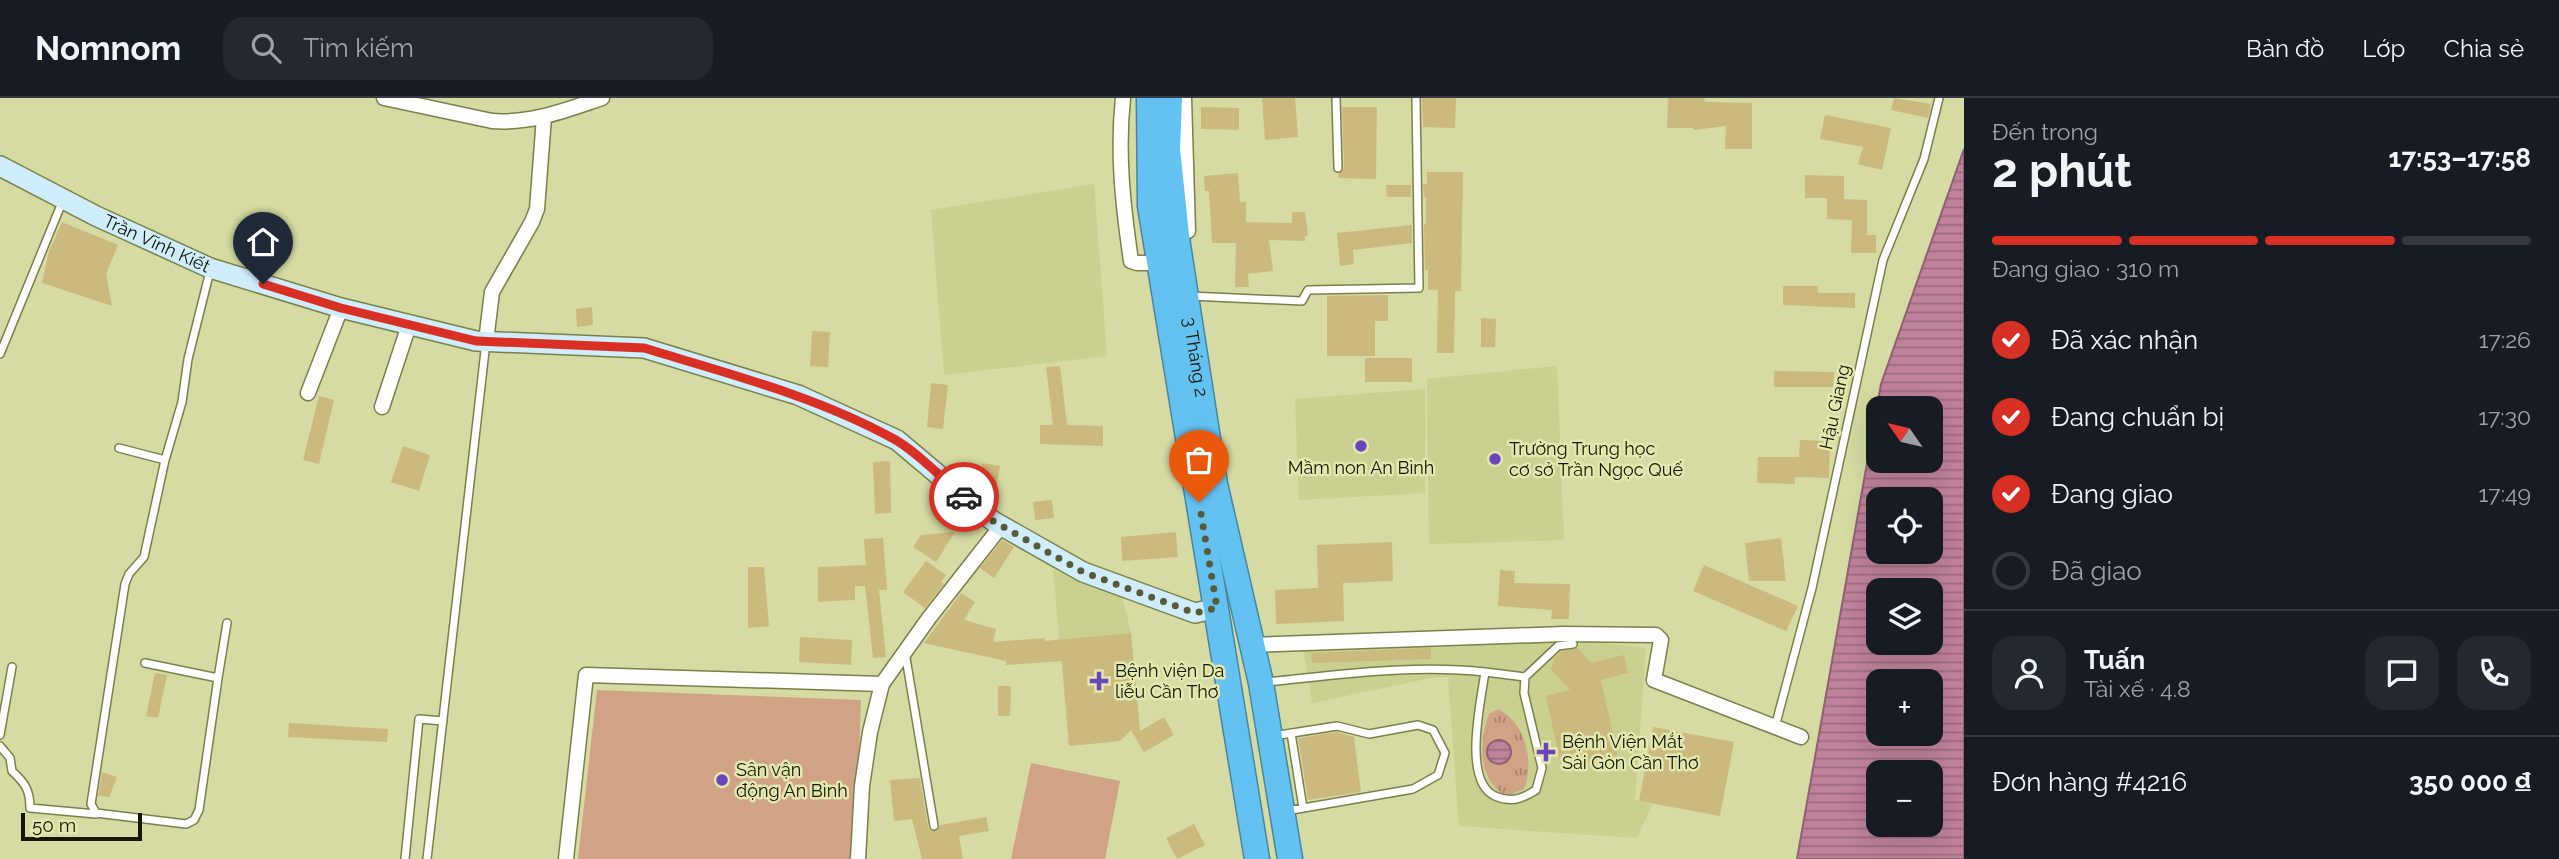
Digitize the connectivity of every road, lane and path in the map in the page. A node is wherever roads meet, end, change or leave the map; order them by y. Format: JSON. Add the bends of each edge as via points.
{"nodes":[{"id":1,"x":384,"y":98,"type":"edge"},
{"id":2,"x":602,"y":98,"type":"edge"},
{"id":3,"x":1123,"y":98,"type":"edge"},
{"id":4,"x":1149,"y":98,"type":"edge"},
{"id":5,"x":1170,"y":98,"type":"edge"},
{"id":6,"x":1184,"y":98,"type":"edge"},
{"id":7,"x":1336,"y":98,"type":"edge"},
{"id":8,"x":1416,"y":98,"type":"edge"},
{"id":9,"x":1939,"y":98,"type":"edge"},
{"id":10,"x":544,"y":117,"type":"junction"},
{"id":11,"x":1158,"y":148,"type":"junction"},
{"id":12,"x":0,"y":166,"type":"edge"},
{"id":13,"x":1338,"y":168,"type":"dead end"},
{"id":14,"x":63,"y":199,"type":"junction"},
{"id":15,"x":1178,"y":245,"type":"junction"},
{"id":16,"x":1158,"y":263,"type":"junction"},
{"id":17,"x":210,"y":268,"type":"junction"},
{"id":18,"x":1186,"y":296,"type":"junction"},
{"id":19,"x":341,"y":308,"type":"junction"},
{"id":20,"x":409,"y":325,"type":"junction"},
{"id":21,"x":486,"y":341,"type":"junction"},
{"id":22,"x":0,"y":355,"type":"edge"},
{"id":23,"x":308,"y":393,"type":"dead end"},
{"id":24,"x":382,"y":407,"type":"dead end"},
{"id":25,"x":119,"y":448,"type":"dead end"},
{"id":26,"x":165,"y":460,"type":"junction"},
{"id":27,"x":1002,"y":525,"type":"junction"},
{"id":28,"x":1217,"y":608,"type":"junction"},
{"id":29,"x":227,"y":623,"type":"dead end"},
{"id":30,"x":1573,"y":644,"type":"dead end"},
{"id":31,"x":1250,"y":645,"type":"junction"},
{"id":32,"x":905,"y":652,"type":"junction"},
{"id":33,"x":145,"y":663,"type":"dead end"},
{"id":34,"x":12,"y":667,"type":"dead end"},
{"id":35,"x":1485,"y":672,"type":"junction"},
{"id":36,"x":1525,"y":677,"type":"junction"},
{"id":37,"x":218,"y":678,"type":"junction"},
{"id":38,"x":1261,"y":683,"type":"junction"},
{"id":39,"x":882,"y":684,"type":"junction"},
{"id":40,"x":443,"y":721,"type":"junction"},
{"id":41,"x":1775,"y":727,"type":"junction"},
{"id":42,"x":0,"y":735,"type":"edge"},
{"id":43,"x":1280,"y":735,"type":"junction"},
{"id":44,"x":1801,"y":737,"type":"dead end"},
{"id":45,"x":0,"y":746,"type":"edge"},
{"id":46,"x":1292,"y":810,"type":"junction"},
{"id":47,"x":100,"y":814,"type":"junction"},
{"id":48,"x":934,"y":826,"type":"dead end"},
{"id":49,"x":405,"y":859,"type":"edge"},
{"id":50,"x":427,"y":859,"type":"edge"},
{"id":51,"x":566,"y":859,"type":"edge"},
{"id":52,"x":858,"y":859,"type":"edge"},
{"id":53,"x":1257,"y":859,"type":"edge"},
{"id":54,"x":1290,"y":859,"type":"edge"}],
"edges":[{"from":1,"to":10,"type":"street","via":[[492,121]]},
{"from":2,"to":10,"type":"street"},
{"from":3,"to":16,"type":"street","via":[[1121,189],[1131,261]]},
{"from":4,"to":11,"type":"highway","name":"3 Tháng 2"},
{"from":5,"to":11,"type":"highway","name":"3 Tháng 2"},
{"from":6,"to":15,"type":"street","via":[[1188,233]]},
{"from":7,"to":13,"type":"lane"},
{"from":8,"to":18,"type":"lane","via":[[1419,288],[1308,290],[1302,301]]},
{"from":9,"to":41,"type":"lane","name":"Hậu Giang","via":[[1924,159],[1883,260],[1812,588]]},
{"from":10,"to":21,"type":"street","via":[[537,209],[492,292]]},
{"from":11,"to":15,"type":"highway","name":"3 Tháng 2"},
{"from":11,"to":16,"type":"highway","name":"3 Tháng 2","via":[[1150,206]]},
{"from":12,"to":14,"type":"street","name":"Trần Vĩnh Kiết"},
{"from":14,"to":17,"type":"street","name":"Trần Vĩnh Kiết"},
{"from":14,"to":22,"type":"lane"},
{"from":15,"to":18,"type":"highway","name":"3 Tháng 2"},
{"from":16,"to":28,"type":"highway","name":"3 Tháng 2"},
{"from":17,"to":19,"type":"street","name":"Trần Vĩnh Kiết"},
{"from":17,"to":26,"type":"lane"},
{"from":18,"to":31,"type":"highway","name":"3 Tháng 2","via":[[1215,484]]},
{"from":19,"to":20,"type":"street","name":"Trần Vĩnh Kiết"},
{"from":19,"to":23,"type":"street"},
{"from":20,"to":21,"type":"street","name":"Trần Vĩnh Kiết"},
{"from":20,"to":24,"type":"street"},
{"from":21,"to":27,"type":"street","name":"Trần Vĩnh Kiết","via":[[644,348],[798,395],[897,440]]},
{"from":21,"to":40,"type":"lane"},
{"from":25,"to":26,"type":"lane"},
{"from":26,"to":47,"type":"lane","via":[[142,562],[125,584],[91,804]]},
{"from":27,"to":28,"type":"street","name":"Trần Vĩnh Kiết","via":[[1083,572],[1195,613]]},
{"from":27,"to":32,"type":"street"},
{"from":28,"to":53,"type":"highway","name":"3 Tháng 2"},
{"from":29,"to":37,"type":"lane"},
{"from":30,"to":36,"type":"lane","via":[[1558,646]]},
{"from":31,"to":38,"type":"highway","name":"3 Tháng 2"},
{"from":31,"to":41,"type":"street","via":[[1656,635],[1661,640],[1654,680]]},
{"from":32,"to":39,"type":"street"},
{"from":32,"to":48,"type":"lane"},
{"from":33,"to":37,"type":"lane"},
{"from":34,"to":42,"type":"lane"},
{"from":35,"to":36,"type":"lane"},
{"from":35,"to":36,"type":"lane","via":[[1476,768],[1489,793],[1503,800],[1521,799],[1536,790],[1542,768],[1524,693]]},
{"from":35,"to":38,"type":"lane","via":[[1399,669]]},
{"from":37,"to":47,"type":"lane","via":[[194,820],[186,824]]},
{"from":38,"to":43,"type":"highway","name":"3 Tháng 2"},
{"from":39,"to":51,"type":"street","via":[[586,675]]},
{"from":39,"to":52,"type":"street","via":[[864,772]]},
{"from":40,"to":49,"type":"lane","via":[[419,719]]},
{"from":40,"to":50,"type":"lane"},
{"from":41,"to":44,"type":"street"},
{"from":43,"to":46,"type":"highway","name":"3 Tháng 2"},
{"from":43,"to":46,"type":"lane","via":[[1337,726],[1369,734],[1418,725],[1433,730],[1445,753],[1438,775],[1413,789]]},
{"from":45,"to":47,"type":"lane","via":[[10,758],[12,771],[25,783],[30,808]]},
{"from":46,"to":54,"type":"highway","name":"3 Tháng 2"}]}
